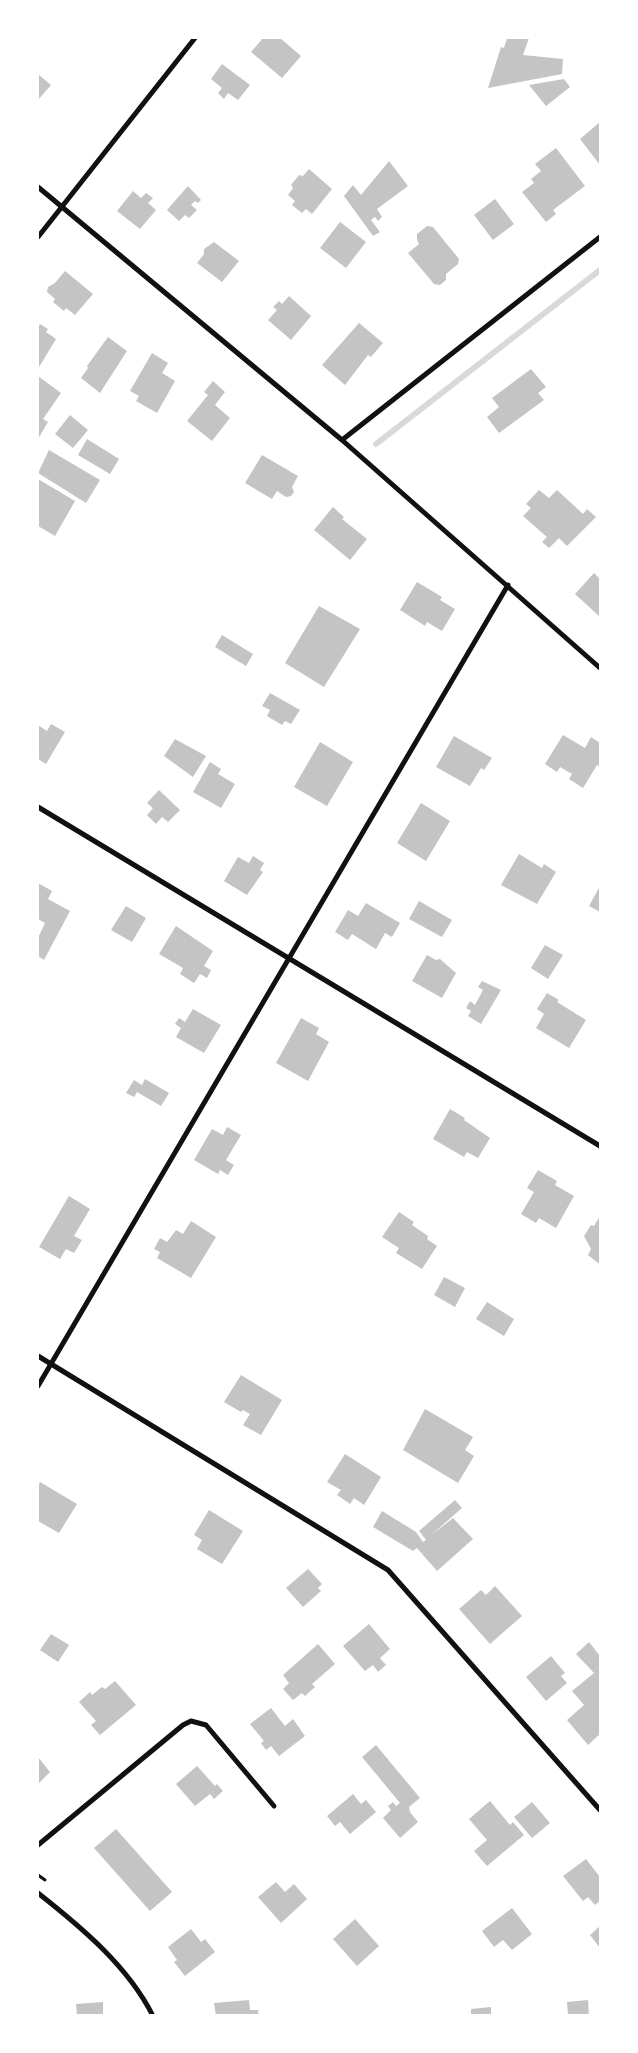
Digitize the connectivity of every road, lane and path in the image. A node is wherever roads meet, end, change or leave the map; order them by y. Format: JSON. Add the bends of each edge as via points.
{"nodes":[{"id":1,"x":195,"y":38,"type":"edge"},
{"id":2,"x":38,"y":187,"type":"edge"},
{"id":3,"x":60,"y":206,"type":"junction"},
{"id":4,"x":600,"y":237,"type":"edge"},
{"id":5,"x":38,"y":238,"type":"edge"},
{"id":6,"x":342,"y":440,"type":"junction"},
{"id":7,"x":508,"y":585,"type":"junction"},
{"id":8,"x":600,"y":668,"type":"edge"},
{"id":9,"x":38,"y":807,"type":"edge"},
{"id":10,"x":288,"y":957,"type":"junction"},
{"id":11,"x":600,"y":1146,"type":"edge"},
{"id":12,"x":38,"y":1356,"type":"edge"},
{"id":13,"x":51,"y":1364,"type":"junction"},
{"id":14,"x":38,"y":1386,"type":"edge"},
{"id":15,"x":274,"y":1806,"type":"dead end"},
{"id":16,"x":600,"y":1810,"type":"edge"},
{"id":17,"x":38,"y":1844,"type":"edge"},
{"id":18,"x":38,"y":1894,"type":"edge"},
{"id":19,"x":153,"y":2016,"type":"edge"}],
"edges":[{"from":1,"to":3,"type":"street"},
{"from":2,"to":3,"type":"street"},
{"from":3,"to":5,"type":"street"},
{"from":3,"to":6,"type":"street"},
{"from":4,"to":6,"type":"street"},
{"from":6,"to":7,"type":"street"},
{"from":7,"to":8,"type":"street"},
{"from":7,"to":10,"type":"street"},
{"from":9,"to":10,"type":"street"},
{"from":10,"to":11,"type":"street"},
{"from":10,"to":13,"type":"street"},
{"from":12,"to":13,"type":"street"},
{"from":13,"to":14,"type":"street"},
{"from":13,"to":16,"type":"street","via":[[388,1570]]},
{"from":15,"to":17,"type":"street","via":[[206,1725],[191,1721]]},
{"from":18,"to":19,"type":"street","via":[[110,1956]]}]}
